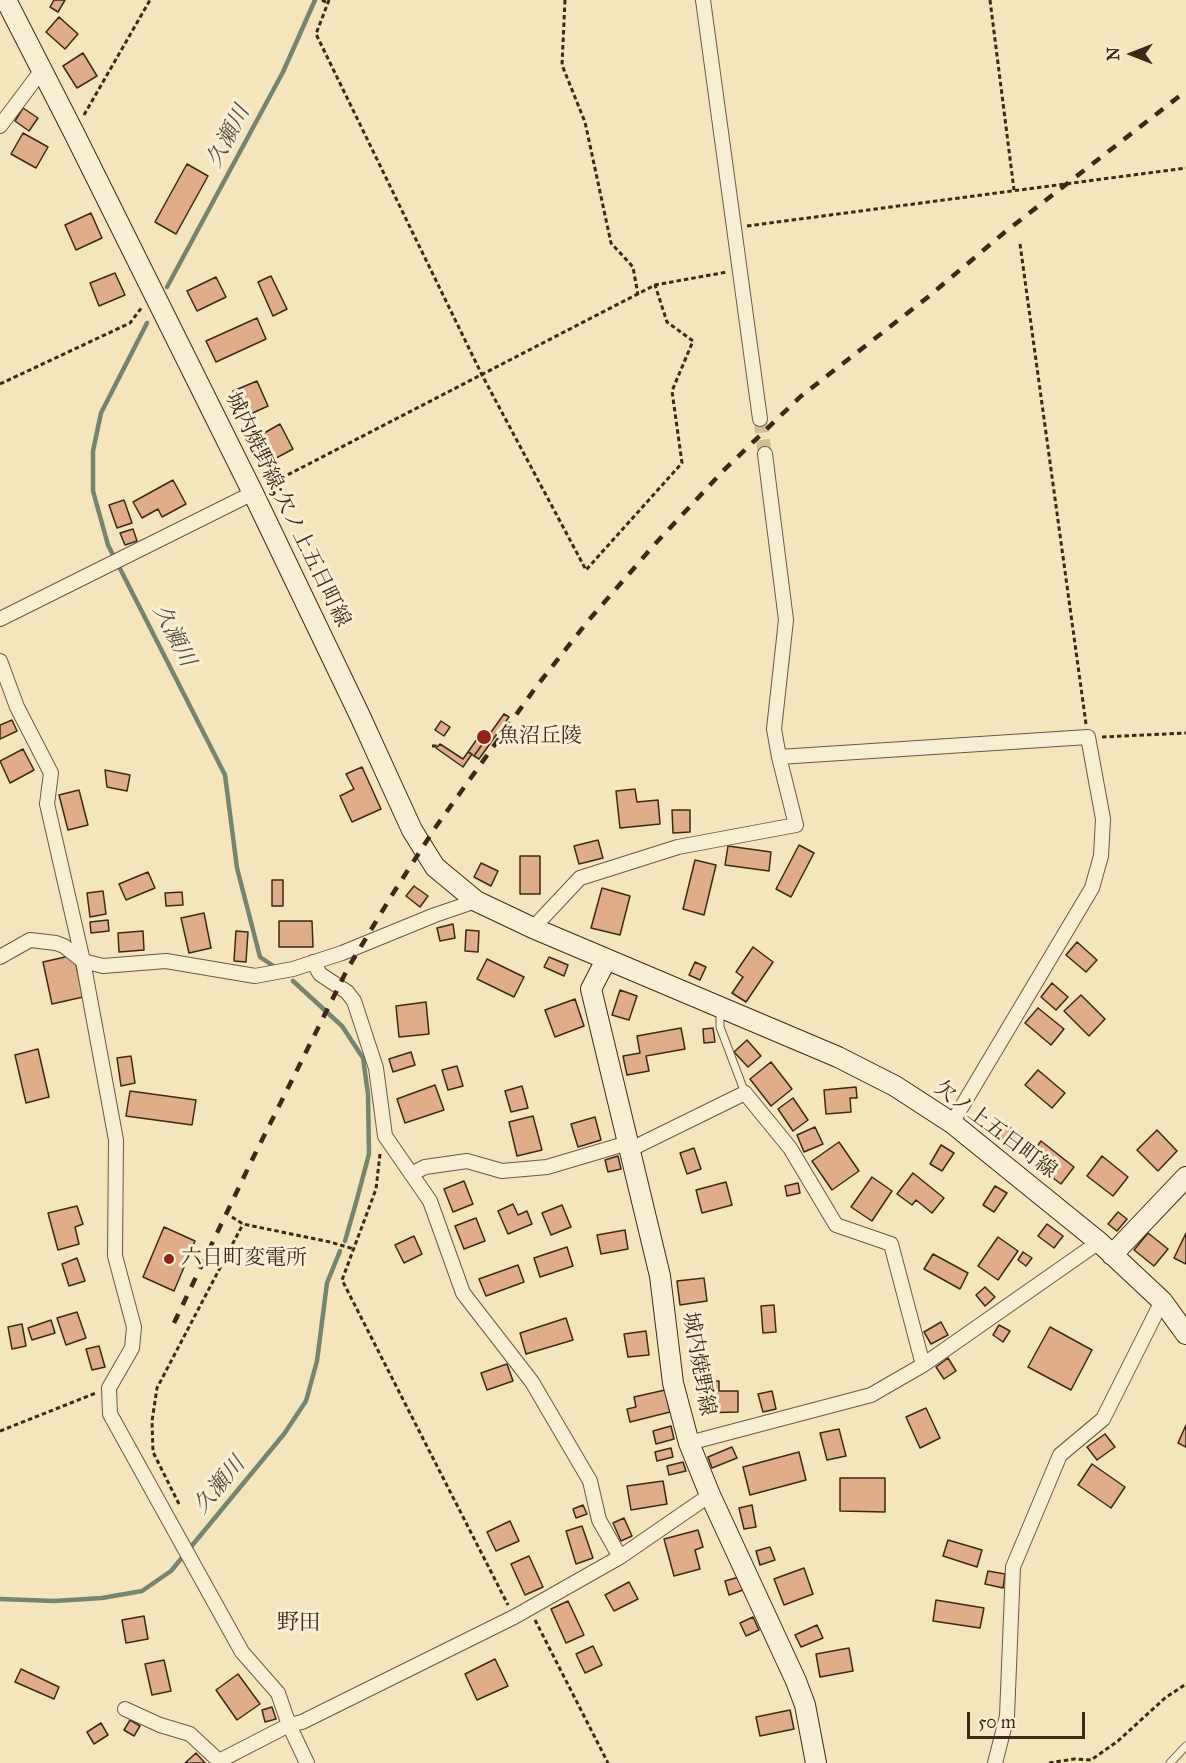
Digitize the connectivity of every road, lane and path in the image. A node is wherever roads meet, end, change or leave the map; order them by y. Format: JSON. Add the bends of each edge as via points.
{"nodes":[{"id":1,"x":6,"y":0,"type":"edge"},
{"id":2,"x":150,"y":0,"type":"edge"},
{"id":3,"x":321,"y":0,"type":"edge"},
{"id":4,"x":565,"y":0,"type":"edge"},
{"id":5,"x":704,"y":0,"type":"edge"},
{"id":6,"x":990,"y":0,"type":"edge"},
{"id":7,"x":328,"y":2,"type":"edge"},
{"id":8,"x":42,"y":70,"type":"junction"},
{"id":9,"x":0,"y":126,"type":"edge"},
{"id":10,"x":74,"y":133,"type":"junction"},
{"id":11,"x":1186,"y":168,"type":"edge"},
{"id":12,"x":1014,"y":190,"type":"junction"},
{"id":13,"x":734,"y":227,"type":"junction"},
{"id":14,"x":1020,"y":244,"type":"dead end"},
{"id":15,"x":740,"y":270,"type":"junction"},
{"id":16,"x":655,"y":285,"type":"junction"},
{"id":17,"x":154,"y":293,"type":"junction"},
{"id":18,"x":638,"y":294,"type":"junction"},
{"id":19,"x":482,"y":375,"type":"junction"},
{"id":20,"x":0,"y":384,"type":"edge"},
{"id":21,"x":760,"y":420,"type":"tunnel mouth"},
{"id":22,"x":765,"y":454,"type":"tunnel mouth"},
{"id":23,"x":253,"y":493,"type":"junction"},
{"id":24,"x":0,"y":619,"type":"edge"},
{"id":25,"x":0,"y":661,"type":"edge"},
{"id":26,"x":1186,"y":733,"type":"edge"},
{"id":27,"x":1088,"y":737,"type":"junction"},
{"id":28,"x":432,"y":746,"type":"dead end"},
{"id":29,"x":438,"y":746,"type":"dead end"},
{"id":30,"x":779,"y":757,"type":"junction"},
{"id":31,"x":476,"y":901,"type":"junction"},
{"id":32,"x":533,"y":928,"type":"junction"},
{"id":33,"x":0,"y":957,"type":"edge"},
{"id":34,"x":606,"y":960,"type":"junction"},
{"id":35,"x":83,"y":961,"type":"junction"},
{"id":36,"x":313,"y":962,"type":"junction"},
{"id":37,"x":720,"y":1008,"type":"junction"},
{"id":38,"x":745,"y":1093,"type":"junction"},
{"id":39,"x":952,"y":1123,"type":"junction"},
{"id":40,"x":385,"y":1136,"type":"junction"},
{"id":41,"x":628,"y":1146,"type":"junction"},
{"id":42,"x":411,"y":1174,"type":"junction"},
{"id":43,"x":1186,"y":1177,"type":"edge"},
{"id":44,"x":232,"y":1217,"type":"dead end"},
{"id":45,"x":243,"y":1224,"type":"junction"},
{"id":46,"x":1105,"y":1248,"type":"junction"},
{"id":47,"x":354,"y":1249,"type":"junction"},
{"id":48,"x":1162,"y":1302,"type":"junction"},
{"id":49,"x":1186,"y":1334,"type":"edge"},
{"id":50,"x":923,"y":1365,"type":"junction"},
{"id":51,"x":109,"y":1388,"type":"junction"},
{"id":52,"x":0,"y":1431,"type":"edge"},
{"id":53,"x":689,"y":1443,"type":"junction"},
{"id":54,"x":710,"y":1495,"type":"junction"},
{"id":55,"x":182,"y":1510,"type":"dead end"},
{"id":56,"x":620,"y":1557,"type":"junction"},
{"id":57,"x":529,"y":1609,"type":"junction"},
{"id":58,"x":514,"y":1617,"type":"junction"},
{"id":59,"x":1186,"y":1684,"type":"edge"},
{"id":60,"x":125,"y":1709,"type":"dead end"},
{"id":61,"x":289,"y":1725,"type":"junction"},
{"id":62,"x":1186,"y":1746,"type":"edge"},
{"id":63,"x":307,"y":1763,"type":"edge"},
{"id":64,"x":608,"y":1763,"type":"edge"},
{"id":65,"x":816,"y":1763,"type":"edge"},
{"id":66,"x":995,"y":1763,"type":"edge"},
{"id":67,"x":1048,"y":1763,"type":"edge"},
{"id":68,"x":1170,"y":1763,"type":"edge"}],
"edges":[{"from":1,"to":8,"type":"main road","name":"城内焼野線;欠ノ上五日町線"},
{"from":2,"to":10,"type":"path"},
{"from":3,"to":7,"type":"path"},
{"from":4,"to":18,"type":"path","via":[[562,65],[585,122],[611,243],[633,267]]},
{"from":5,"to":13,"type":"street"},
{"from":6,"to":12,"type":"path"},
{"from":7,"to":19,"type":"path","via":[[316,34]]},
{"from":8,"to":9,"type":"street"},
{"from":8,"to":10,"type":"main road","name":"城内焼野線;欠ノ上五日町線"},
{"from":10,"to":17,"type":"main road","name":"城内焼野線;欠ノ上五日町線"},
{"from":11,"to":12,"type":"path"},
{"from":12,"to":13,"type":"path"},
{"from":13,"to":15,"type":"street"},
{"from":14,"to":27,"type":"path"},
{"from":15,"to":16,"type":"path"},
{"from":15,"to":21,"type":"street"},
{"from":16,"to":18,"type":"path"},
{"from":16,"to":19,"type":"path","via":[[667,322],[693,340],[672,391],[682,463],[586,570]]},
{"from":17,"to":20,"type":"path","via":[[130,323]]},
{"from":17,"to":23,"type":"main road","name":"城内焼野線;欠ノ上五日町線"},
{"from":18,"to":19,"type":"path"},
{"from":19,"to":23,"type":"path"},
{"from":22,"to":30,"type":"street","via":[[786,620],[774,729]]},
{"from":23,"to":24,"type":"street"},
{"from":23,"to":31,"type":"main road","name":"城内焼野線;欠ノ上五日町線","via":[[412,830],[435,867]]},
{"from":25,"to":35,"type":"street","via":[[17,707],[51,773],[47,804]]},
{"from":26,"to":27,"type":"path"},
{"from":27,"to":30,"type":"street"},
{"from":27,"to":39,"type":"street","via":[[1103,819],[1101,856],[1092,888]]},
{"from":28,"to":29,"type":"path"},
{"from":30,"to":32,"type":"street","via":[[796,825],[678,847],[580,878]]},
{"from":31,"to":32,"type":"main road","name":"城内焼野線;欠ノ上五日町線"},
{"from":31,"to":36,"type":"street"},
{"from":32,"to":34,"type":"main road","name":"城内焼野線;欠ノ上五日町線"},
{"from":33,"to":35,"type":"street","via":[[30,940],[64,946]]},
{"from":34,"to":37,"type":"main road","name":"欠ノ上五日町線"},
{"from":34,"to":41,"type":"main road","name":"城内焼野線","via":[[591,989]]},
{"from":35,"to":36,"type":"street","via":[[103,966],[166,961],[255,976]]},
{"from":35,"to":51,"type":"street","via":[[116,1140],[115,1256],[134,1327],[132,1348]]},
{"from":36,"to":40,"type":"street","via":[[320,974],[354,1001],[376,1068]]},
{"from":37,"to":38,"type":"lane","via":[[720,1027]]},
{"from":37,"to":39,"type":"main road","name":"欠ノ上五日町線","via":[[838,1057],[895,1086]]},
{"from":38,"to":41,"type":"street"},
{"from":38,"to":50,"type":"street","via":[[790,1148],[836,1226],[891,1244]]},
{"from":39,"to":46,"type":"main road","name":"欠ノ上五日町線"},
{"from":40,"to":42,"type":"street"},
{"from":40,"to":47,"type":"path","via":[[376,1189]]},
{"from":41,"to":42,"type":"street","via":[[548,1167],[502,1171],[467,1161],[425,1167]]},
{"from":41,"to":53,"type":"main road","name":"城内焼野線","via":[[660,1276],[673,1383]]},
{"from":42,"to":56,"type":"street","via":[[430,1201],[463,1293],[532,1382],[590,1481],[599,1520]]},
{"from":43,"to":46,"type":"main road"},
{"from":44,"to":45,"type":"path"},
{"from":45,"to":47,"type":"path"},
{"from":45,"to":55,"type":"path","via":[[157,1388],[153,1452]]},
{"from":46,"to":48,"type":"main road","name":"欠ノ上五日町線"},
{"from":46,"to":50,"type":"street"},
{"from":47,"to":58,"type":"path","via":[[342,1280]]},
{"from":48,"to":49,"type":"main road","name":"欠ノ上五日町線"},
{"from":48,"to":66,"type":"street","via":[[1103,1419],[1060,1455],[1013,1568],[1007,1716]]},
{"from":50,"to":53,"type":"street","via":[[871,1395]]},
{"from":51,"to":52,"type":"path"},
{"from":51,"to":61,"type":"street","via":[[110,1414],[242,1652],[278,1693]]},
{"from":53,"to":54,"type":"main road","name":"城内焼野線"},
{"from":54,"to":56,"type":"street"},
{"from":54,"to":65,"type":"main road","name":"城内焼野線","via":[[796,1681],[805,1705]]},
{"from":56,"to":57,"type":"street"},
{"from":57,"to":58,"type":"street"},
{"from":57,"to":64,"type":"path"},
{"from":58,"to":61,"type":"street"},
{"from":59,"to":67,"type":"path","via":[[1091,1760],[1074,1758]]},
{"from":60,"to":61,"type":"street","via":[[190,1734],[219,1761]]},
{"from":61,"to":63,"type":"street"},
{"from":62,"to":68,"type":"lane"}]}
